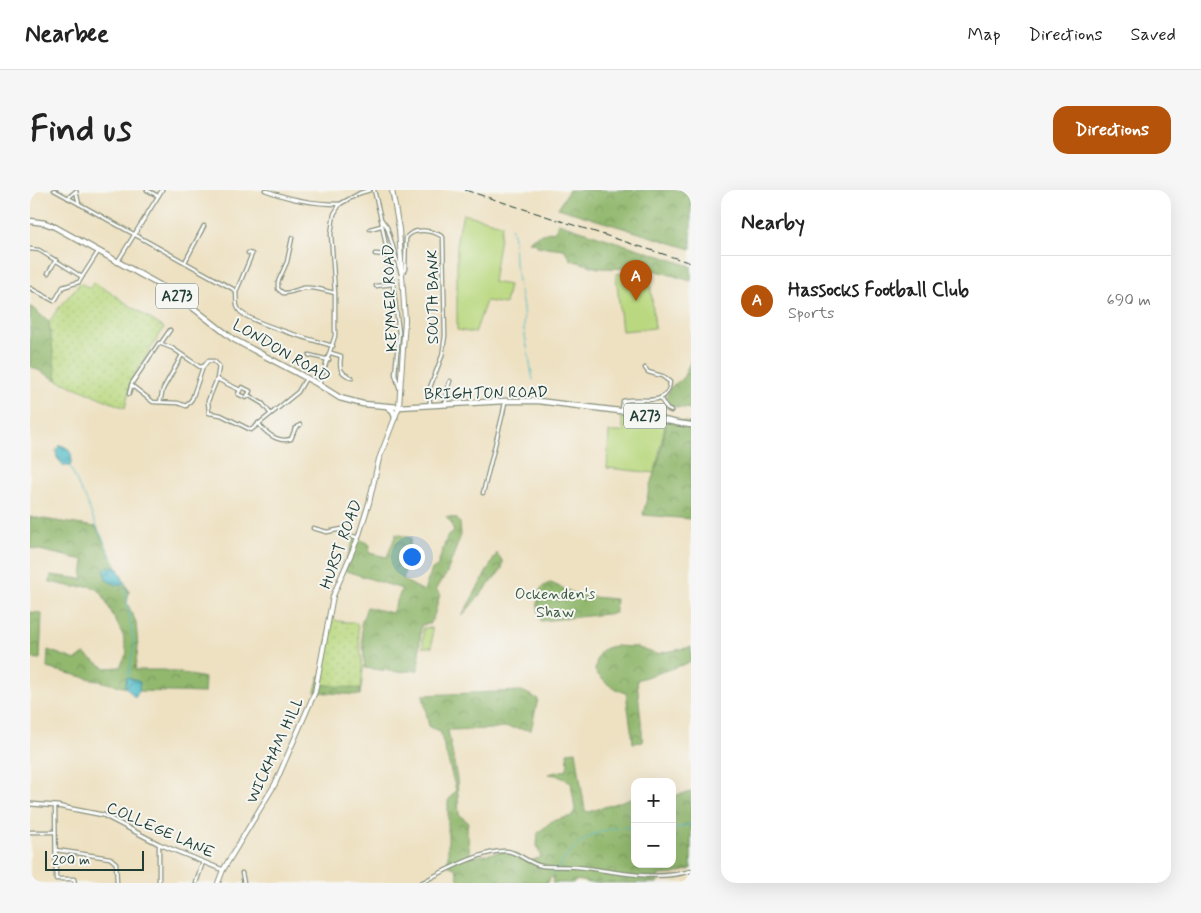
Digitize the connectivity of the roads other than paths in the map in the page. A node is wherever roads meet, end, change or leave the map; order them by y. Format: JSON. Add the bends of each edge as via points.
{"nodes":[{"id":1,"x":54,"y":190,"type":"edge"},
{"id":2,"x":76,"y":190,"type":"edge"},
{"id":3,"x":147,"y":190,"type":"edge"},
{"id":4,"x":162,"y":190,"type":"edge"},
{"id":5,"x":266,"y":190,"type":"edge"},
{"id":6,"x":370,"y":190,"type":"edge"},
{"id":7,"x":374,"y":190,"type":"edge"},
{"id":8,"x":392,"y":190,"type":"edge"},
{"id":9,"x":158,"y":196,"type":"junction"},
{"id":10,"x":68,"y":198,"type":"junction"},
{"id":11,"x":340,"y":204,"type":"junction"},
{"id":12,"x":80,"y":205,"type":"junction"},
{"id":13,"x":381,"y":219,"type":"junction"},
{"id":14,"x":30,"y":221,"type":"edge"},
{"id":15,"x":204,"y":226,"type":"dead end"},
{"id":16,"x":381,"y":226,"type":"junction"},
{"id":17,"x":370,"y":229,"type":"dead end"},
{"id":18,"x":134,"y":234,"type":"junction"},
{"id":19,"x":292,"y":238,"type":"dead end"},
{"id":20,"x":30,"y":249,"type":"edge"},
{"id":21,"x":98,"y":252,"type":"junction"},
{"id":22,"x":248,"y":253,"type":"dead end"},
{"id":23,"x":375,"y":254,"type":"dead end"},
{"id":24,"x":388,"y":255,"type":"junction"},
{"id":25,"x":56,"y":260,"type":"junction"},
{"id":26,"x":117,"y":262,"type":"junction"},
{"id":27,"x":185,"y":262,"type":"junction"},
{"id":28,"x":48,"y":273,"type":"dead end"},
{"id":29,"x":402,"y":275,"type":"junction"},
{"id":30,"x":82,"y":277,"type":"junction"},
{"id":31,"x":393,"y":284,"type":"junction"},
{"id":32,"x":376,"y":286,"type":"dead end"},
{"id":33,"x":30,"y":288,"type":"edge"},
{"id":34,"x":236,"y":292,"type":"junction"},
{"id":35,"x":335,"y":293,"type":"junction"},
{"id":36,"x":170,"y":330,"type":"dead end"},
{"id":37,"x":162,"y":343,"type":"junction"},
{"id":38,"x":333,"y":346,"type":"junction"},
{"id":39,"x":331,"y":353,"type":"junction"},
{"id":40,"x":182,"y":355,"type":"junction"},
{"id":41,"x":309,"y":355,"type":"dead end"},
{"id":42,"x":329,"y":360,"type":"junction"},
{"id":43,"x":202,"y":367,"type":"junction"},
{"id":44,"x":645,"y":368,"type":"dead end"},
{"id":45,"x":306,"y":378,"type":"junction"},
{"id":46,"x":352,"y":378,"type":"dead end"},
{"id":47,"x":217,"y":379,"type":"junction"},
{"id":48,"x":450,"y":381,"type":"dead end"},
{"id":49,"x":131,"y":385,"type":"junction"},
{"id":50,"x":319,"y":385,"type":"junction"},
{"id":51,"x":402,"y":388,"type":"junction"},
{"id":52,"x":129,"y":394,"type":"dead end"},
{"id":53,"x":660,"y":398,"type":"junction"},
{"id":54,"x":505,"y":401,"type":"junction"},
{"id":55,"x":160,"y":402,"type":"junction"},
{"id":56,"x":430,"y":404,"type":"junction"},
{"id":57,"x":446,"y":404,"type":"junction"},
{"id":58,"x":388,"y":406,"type":"junction"},
{"id":59,"x":399,"y":407,"type":"junction"},
{"id":60,"x":622,"y":411,"type":"junction"},
{"id":61,"x":671,"y":411,"type":"dead end"},
{"id":62,"x":270,"y":412,"type":"junction"},
{"id":63,"x":395,"y":418,"type":"junction"},
{"id":64,"x":258,"y":423,"type":"junction"},
{"id":65,"x":300,"y":425,"type":"dead end"},
{"id":66,"x":691,"y":425,"type":"edge"},
{"id":67,"x":483,"y":493,"type":"dead end"},
{"id":68,"x":313,"y":528,"type":"dead end"},
{"id":69,"x":358,"y":538,"type":"junction"},
{"id":70,"x":315,"y":692,"type":"joint"},
{"id":71,"x":30,"y":804,"type":"edge"},
{"id":72,"x":55,"y":806,"type":"junction"},
{"id":73,"x":30,"y":832,"type":"edge"},
{"id":74,"x":56,"y":832,"type":"junction"},
{"id":75,"x":159,"y":844,"type":"junction"},
{"id":76,"x":56,"y":850,"type":"junction"},
{"id":77,"x":203,"y":862,"type":"junction"},
{"id":78,"x":223,"y":870,"type":"junction"},
{"id":79,"x":691,"y":871,"type":"edge"},
{"id":80,"x":242,"y":874,"type":"dead end"},
{"id":81,"x":75,"y":883,"type":"edge"},
{"id":82,"x":117,"y":883,"type":"edge"},
{"id":83,"x":159,"y":883,"type":"edge"},
{"id":84,"x":196,"y":883,"type":"edge"},
{"id":85,"x":218,"y":883,"type":"edge"},
{"id":86,"x":244,"y":883,"type":"edge"},
{"id":87,"x":421,"y":883,"type":"edge"}],
"edges":[{"from":1,"to":10,"type":"street"},
{"from":2,"to":10,"type":"street"},
{"from":2,"to":12,"type":"street"},
{"from":3,"to":9,"type":"street"},
{"from":4,"to":9,"type":"street"},
{"from":5,"to":11,"type":"street","via":[[306,203]]},
{"from":6,"to":11,"type":"street"},
{"from":7,"to":13,"type":"street"},
{"from":8,"to":29,"type":"main road","name":"KEYMER ROAD","via":[[399,228]]},
{"from":9,"to":18,"type":"street"},
{"from":10,"to":12,"type":"street"},
{"from":11,"to":35,"type":"street","via":[[334,214],[331,234]]},
{"from":12,"to":18,"type":"street"},
{"from":13,"to":16,"type":"street"},
{"from":13,"to":29,"type":"street","via":[[387,227]]},
{"from":14,"to":21,"type":"main road","name":"LONDON ROAD","number":"A273","via":[[56,227]]},
{"from":15,"to":27,"type":"street"},
{"from":16,"to":17,"type":"street"},
{"from":16,"to":24,"type":"street"},
{"from":18,"to":26,"type":"street"},
{"from":18,"to":27,"type":"street"},
{"from":19,"to":35,"type":"street","via":[[278,289],[283,293],[315,288]]},
{"from":20,"to":25,"type":"street","via":[[39,250]]},
{"from":21,"to":26,"type":"main road","name":"LONDON ROAD","number":"A273"},
{"from":21,"to":30,"type":"street"},
{"from":22,"to":34,"type":"street","via":[[252,254]]},
{"from":23,"to":24,"type":"street"},
{"from":24,"to":31,"type":"street"},
{"from":25,"to":28,"type":"street"},
{"from":25,"to":30,"type":"street"},
{"from":26,"to":45,"type":"main road","name":"LONDON ROAD","number":"A273","via":[[174,293],[233,339]]},
{"from":27,"to":34,"type":"street"},
{"from":29,"to":51,"type":"main road","name":"KEYMER ROAD","via":[[405,320]]},
{"from":29,"to":56,"type":"street","name":"SOUTH BANK","via":[[409,234],[418,231],[443,237],[444,336],[442,356],[429,390]]},
{"from":30,"to":33,"type":"street","via":[[79,282],[63,287],[54,300]]},
{"from":31,"to":32,"type":"street"},
{"from":31,"to":51,"type":"street","via":[[399,333],[395,374],[398,387]]},
{"from":34,"to":38,"type":"street","via":[[236,306],[246,318]]},
{"from":35,"to":38,"type":"street"},
{"from":36,"to":37,"type":"street"},
{"from":37,"to":40,"type":"street"},
{"from":37,"to":49,"type":"street","via":[[158,344]]},
{"from":38,"to":39,"type":"street"},
{"from":39,"to":42,"type":"street"},
{"from":39,"to":46,"type":"street","via":[[341,356],[342,374]]},
{"from":40,"to":43,"type":"street"},
{"from":40,"to":55,"type":"street","via":[[163,389]]},
{"from":41,"to":42,"type":"street"},
{"from":42,"to":50,"type":"street"},
{"from":43,"to":47,"type":"street","via":[[208,360],[217,362]]},
{"from":43,"to":55,"type":"street","via":[[188,406]]},
{"from":44,"to":53,"type":"street","via":[[670,382],[668,391]]},
{"from":45,"to":50,"type":"main road","name":"LONDON ROAD","number":"A273"},
{"from":45,"to":62,"type":"street","via":[[298,392]]},
{"from":47,"to":62,"type":"street","via":[[240,390],[238,394],[246,398],[248,395],[263,404]]},
{"from":47,"to":64,"type":"street","via":[[208,401],[209,413],[221,415],[248,429],[254,429]]},
{"from":48,"to":57,"type":"street"},
{"from":49,"to":52,"type":"street"},
{"from":49,"to":55,"type":"street","via":[[150,400]]},
{"from":50,"to":58,"type":"main road","name":"LONDON ROAD","number":"A273","via":[[340,398]]},
{"from":51,"to":59,"type":"main road","name":"KEYMER ROAD"},
{"from":53,"to":60,"type":"street","via":[[623,401]]},
{"from":53,"to":61,"type":"street"},
{"from":54,"to":57,"type":"main road","name":"BRIGHTON ROAD","number":"A273"},
{"from":54,"to":60,"type":"main road","name":"BRIGHTON ROAD","number":"A273","via":[[538,401]]},
{"from":54,"to":67,"type":"street"},
{"from":56,"to":57,"type":"main road","name":"BRIGHTON ROAD","number":"A273"},
{"from":56,"to":59,"type":"main road","name":"BRIGHTON ROAD","number":"A273"},
{"from":58,"to":59,"type":"main road","name":"LONDON ROAD","number":"A273"},
{"from":58,"to":63,"type":"main road"},
{"from":59,"to":63,"type":"main road","name":"HURST ROAD"},
{"from":60,"to":66,"type":"main road","name":"BRIGHTON ROAD","number":"A273"},
{"from":62,"to":64,"type":"street"},
{"from":63,"to":69,"type":"main road","name":"HURST ROAD","via":[[379,459]]},
{"from":64,"to":65,"type":"street","via":[[268,434],[285,440],[291,439]]},
{"from":68,"to":69,"type":"street","via":[[327,532],[342,529]]},
{"from":69,"to":70,"type":"main road","name":"HURST ROAD","via":[[334,596]]},
{"from":70,"to":78,"type":"main road","name":"WICKHAM HILL","via":[[275,784]]},
{"from":71,"to":72,"type":"street","name":"COLLEGE LANE"},
{"from":72,"to":74,"type":"street"},
{"from":72,"to":75,"type":"street","name":"COLLEGE LANE","via":[[103,815]]},
{"from":73,"to":74,"type":"street"},
{"from":74,"to":76,"type":"street"},
{"from":75,"to":77,"type":"street","name":"COLLEGE LANE"},
{"from":75,"to":83,"type":"street"},
{"from":76,"to":81,"type":"street","via":[[56,879],[74,880]]},
{"from":76,"to":82,"type":"street","via":[[110,858],[116,863]]},
{"from":77,"to":78,"type":"street","name":"COLLEGE LANE"},
{"from":77,"to":84,"type":"street"},
{"from":78,"to":85,"type":"main road","name":"WICKHAM HILL"},
{"from":79,"to":87,"type":"street","via":[[660,877],[535,864],[520,855],[492,852]]},
{"from":80,"to":86,"type":"street"}]}
